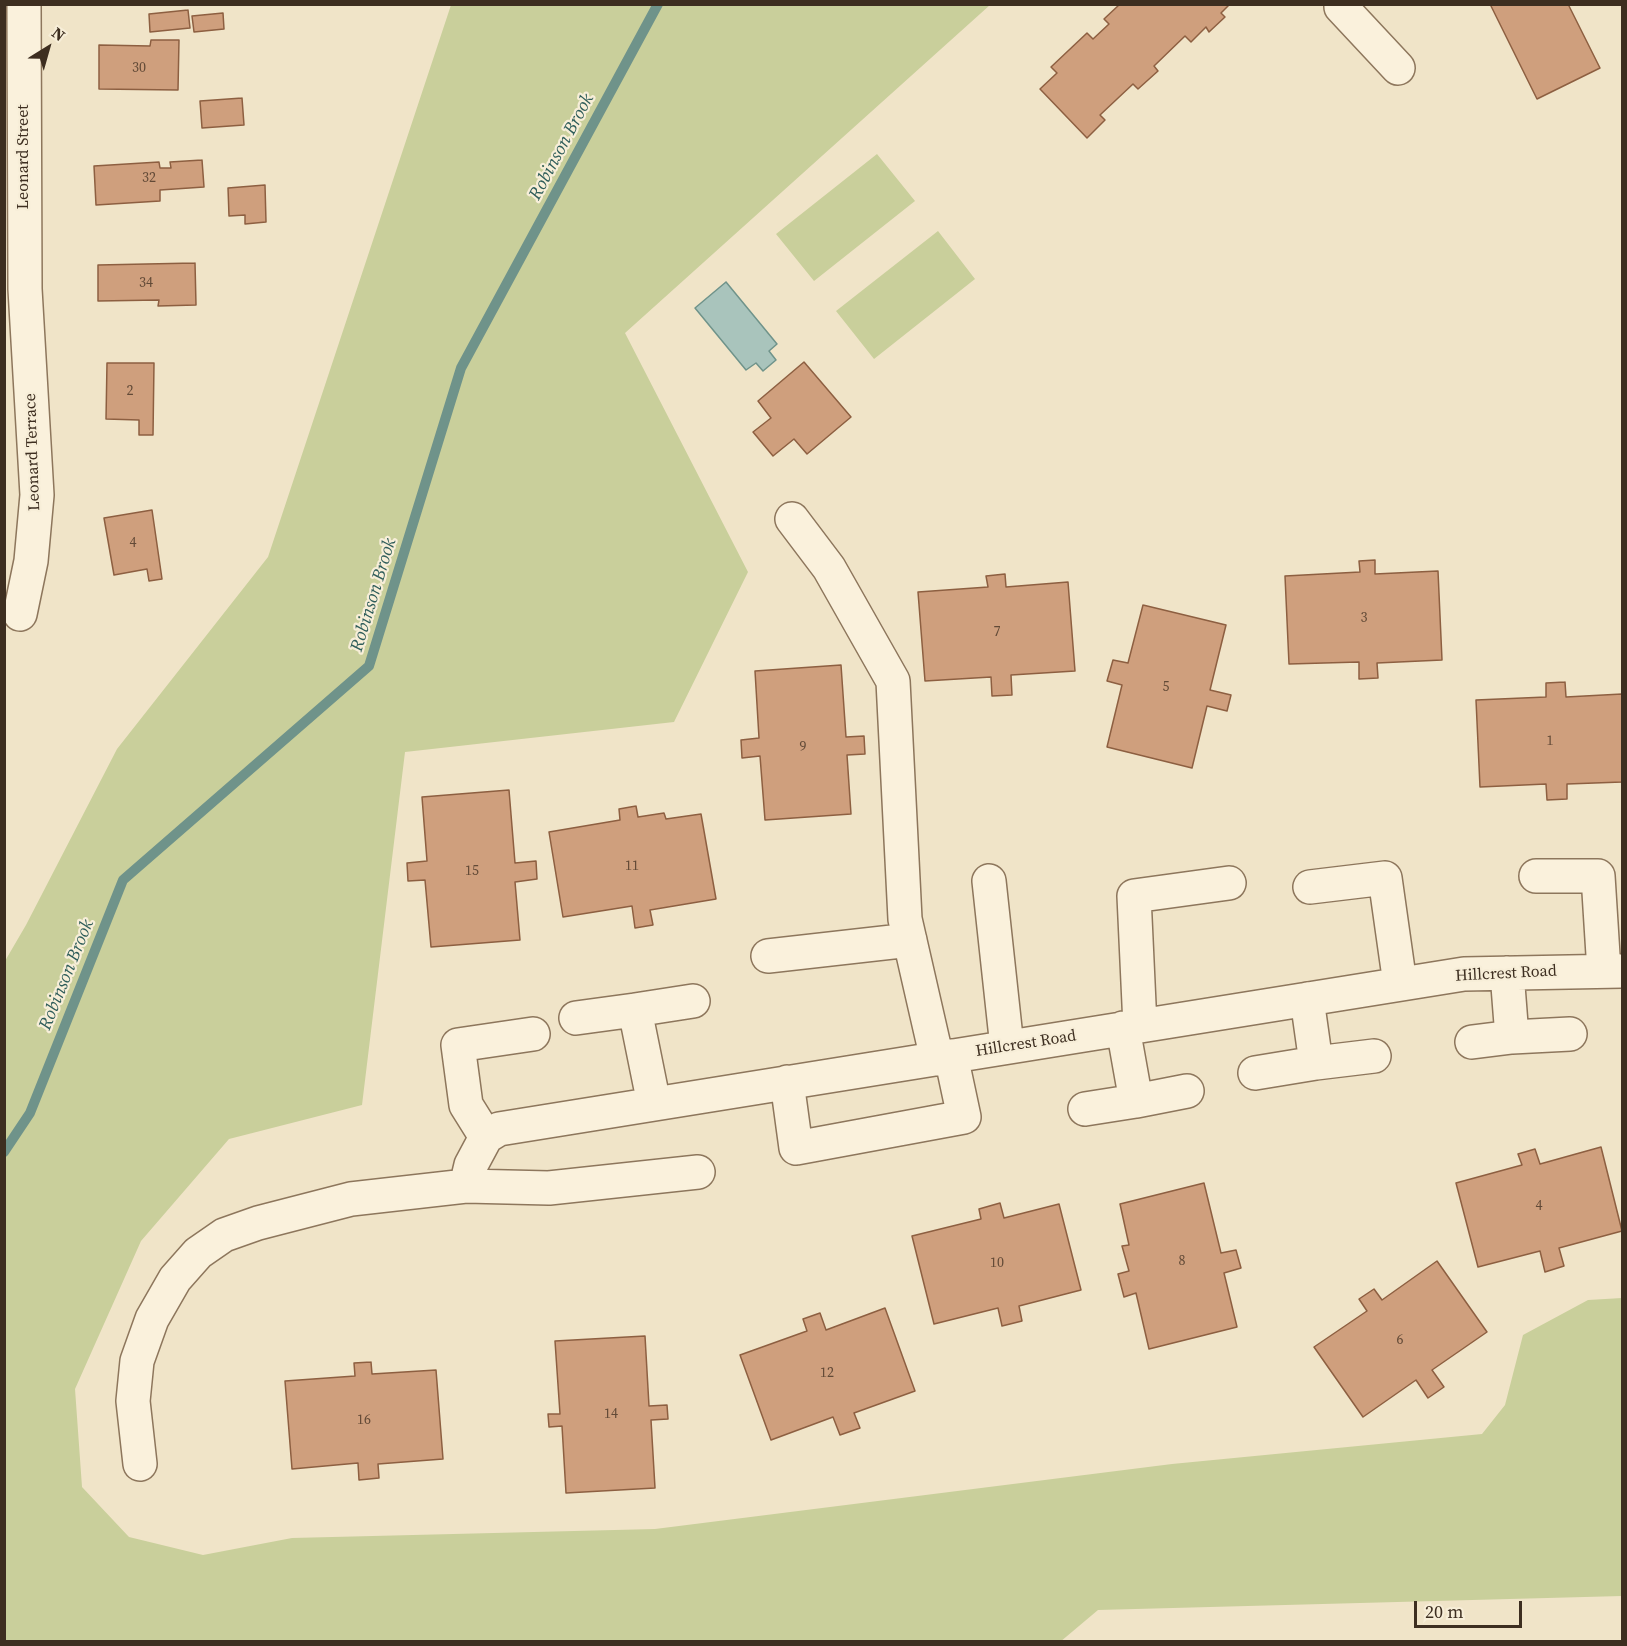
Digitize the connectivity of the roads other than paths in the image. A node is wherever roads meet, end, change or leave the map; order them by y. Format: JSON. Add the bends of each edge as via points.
{"nodes":[{"id":1,"x":24,"y":4,"type":"edge"},
{"id":2,"x":1341,"y":4,"type":"edge"},
{"id":3,"x":1398,"y":68,"type":"dead end"},
{"id":4,"x":15,"y":290,"type":"edge"},
{"id":5,"x":792,"y":519,"type":"dead end"},
{"id":6,"x":20,"y":614,"type":"dead end"},
{"id":7,"x":1536,"y":876,"type":"dead end"},
{"id":8,"x":1610,"y":876,"type":"edge"},
{"id":9,"x":989,"y":881,"type":"dead end"},
{"id":10,"x":1229,"y":883,"type":"dead end"},
{"id":11,"x":1310,"y":886,"type":"dead end"},
{"id":12,"x":910,"y":940,"type":"junction"},
{"id":13,"x":768,"y":956,"type":"dead end"},
{"id":14,"x":1613,"y":971,"type":"edge"},
{"id":15,"x":1507,"y":973,"type":"junction"},
{"id":16,"x":1400,"y":984,"type":"junction"},
{"id":17,"x":1307,"y":999,"type":"junction"},
{"id":18,"x":693,"y":1001,"type":"dead end"},
{"id":19,"x":635,"y":1010,"type":"junction"},
{"id":20,"x":576,"y":1018,"type":"dead end"},
{"id":21,"x":1132,"y":1027,"type":"junction"},
{"id":22,"x":533,"y":1034,"type":"dead end"},
{"id":23,"x":1570,"y":1035,"type":"dead end"},
{"id":24,"x":1512,"y":1036,"type":"junction"},
{"id":25,"x":1472,"y":1042,"type":"dead end"},
{"id":26,"x":1007,"y":1047,"type":"junction"},
{"id":27,"x":1374,"y":1056,"type":"dead end"},
{"id":28,"x":944,"y":1057,"type":"junction"},
{"id":29,"x":1316,"y":1063,"type":"junction"},
{"id":30,"x":1255,"y":1073,"type":"dead end"},
{"id":31,"x":787,"y":1082,"type":"junction"},
{"id":32,"x":1187,"y":1091,"type":"dead end"},
{"id":33,"x":1136,"y":1101,"type":"junction"},
{"id":34,"x":654,"y":1104,"type":"junction"},
{"id":35,"x":1085,"y":1109,"type":"dead end"},
{"id":36,"x":486,"y":1137,"type":"junction"},
{"id":37,"x":698,"y":1172,"type":"dead end"},
{"id":38,"x":466,"y":1186,"type":"junction"},
{"id":39,"x":140,"y":1464,"type":"dead end"}],
"edges":[{"from":1,"to":4,"type":"street","name":"Leonard Street"},
{"from":2,"to":3,"type":"street"},
{"from":4,"to":6,"type":"street","name":"Leonard Terrace","via":[[37,495],[31,561]]},
{"from":5,"to":12,"type":"street","via":[[829,568],[893,681],[905,920]]},
{"from":7,"to":8,"type":"street"},
{"from":8,"to":14,"type":"street"},
{"from":9,"to":26,"type":"street"},
{"from":10,"to":21,"type":"street","via":[[1134,896]]},
{"from":11,"to":16,"type":"street","via":[[1385,878]]},
{"from":12,"to":13,"type":"street"},
{"from":12,"to":28,"type":"street"},
{"from":14,"to":15,"type":"street","name":"Hillcrest Road"},
{"from":15,"to":16,"type":"street","name":"Hillcrest Road","via":[[1464,974]]},
{"from":15,"to":24,"type":"street"},
{"from":16,"to":17,"type":"street","name":"Hillcrest Road"},
{"from":17,"to":21,"type":"street","name":"Hillcrest Road"},
{"from":17,"to":29,"type":"street"},
{"from":18,"to":19,"type":"street"},
{"from":19,"to":20,"type":"street"},
{"from":19,"to":34,"type":"street"},
{"from":21,"to":26,"type":"street","name":"Hillcrest Road"},
{"from":21,"to":33,"type":"street"},
{"from":22,"to":36,"type":"street","via":[[458,1045],[466,1105]]},
{"from":23,"to":24,"type":"street"},
{"from":24,"to":25,"type":"street"},
{"from":26,"to":28,"type":"street","name":"Hillcrest Road"},
{"from":27,"to":29,"type":"street"},
{"from":28,"to":31,"type":"street","name":"Hillcrest Road"},
{"from":28,"to":31,"type":"street","via":[[964,1117],[796,1148]]},
{"from":29,"to":30,"type":"street"},
{"from":31,"to":34,"type":"street","name":"Hillcrest Road"},
{"from":32,"to":33,"type":"street"},
{"from":33,"to":35,"type":"street"},
{"from":34,"to":36,"type":"street","name":"Hillcrest Road","via":[[499,1129]]},
{"from":36,"to":38,"type":"street","via":[[471,1165]]},
{"from":37,"to":38,"type":"street","via":[[549,1188]]},
{"from":38,"to":39,"type":"street","via":[[351,1199],[258,1223],[224,1235],[198,1253],[163,1299],[137,1361],[133,1401]]}]}
